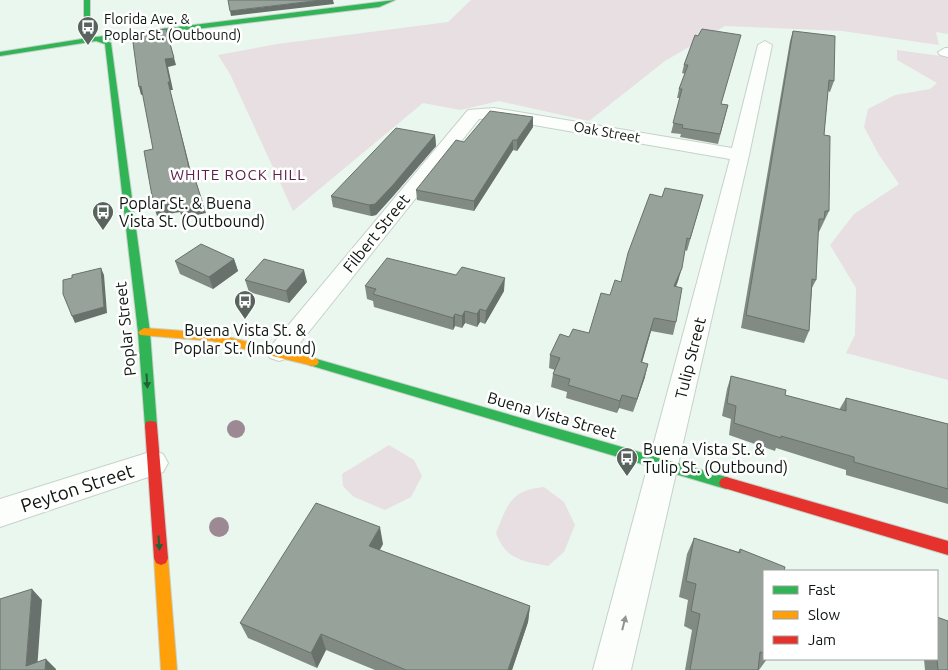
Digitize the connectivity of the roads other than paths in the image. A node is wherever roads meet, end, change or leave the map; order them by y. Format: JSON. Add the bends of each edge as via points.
{"nodes":[{"id":1,"x":87,"y":0,"type":"edge"},
{"id":2,"x":392,"y":0,"type":"edge"},
{"id":3,"x":96,"y":39,"type":"junction"},
{"id":4,"x":765,"y":45,"type":"dead end"},
{"id":5,"x":0,"y":54,"type":"edge"},
{"id":6,"x":474,"y":114,"type":"joint"},
{"id":7,"x":740,"y":155,"type":"junction"},
{"id":8,"x":144,"y":332,"type":"junction"},
{"id":9,"x":279,"y":352,"type":"junction"},
{"id":10,"x":153,"y":463,"type":"junction"},
{"id":11,"x":664,"y":464,"type":"junction"},
{"id":12,"x":0,"y":513,"type":"edge"},
{"id":13,"x":948,"y":548,"type":"edge"},
{"id":14,"x":169,"y":670,"type":"edge"},
{"id":15,"x":612,"y":670,"type":"edge"}],
"edges":[{"from":1,"to":3,"type":"street","name":"Poplar Street","via":[[87,36]]},
{"from":2,"to":3,"type":"street","via":[[379,5]]},
{"from":3,"to":5,"type":"street"},
{"from":3,"to":8,"type":"street","name":"Poplar Street","via":[[108,43]]},
{"from":4,"to":7,"type":"street","name":"Tulip Street"},
{"from":6,"to":7,"type":"street","name":"Oak Street","via":[[494,113]]},
{"from":6,"to":9,"type":"street","name":"Filbert Street"},
{"from":7,"to":11,"type":"street","name":"Tulip Street"},
{"from":8,"to":9,"type":"street","name":"Buena Vista Street","via":[[212,338]]},
{"from":8,"to":10,"type":"street","name":"Poplar Street","one_way":true},
{"from":9,"to":11,"type":"street","name":"Buena Vista Street"},
{"from":10,"to":12,"type":"street","name":"Peyton Street"},
{"from":10,"to":14,"type":"street","name":"Poplar Street","one_way":true},
{"from":11,"to":13,"type":"street","name":"Buena Vista Street"},
{"from":15,"to":11,"type":"street","name":"Tulip Street","one_way":true}]}
